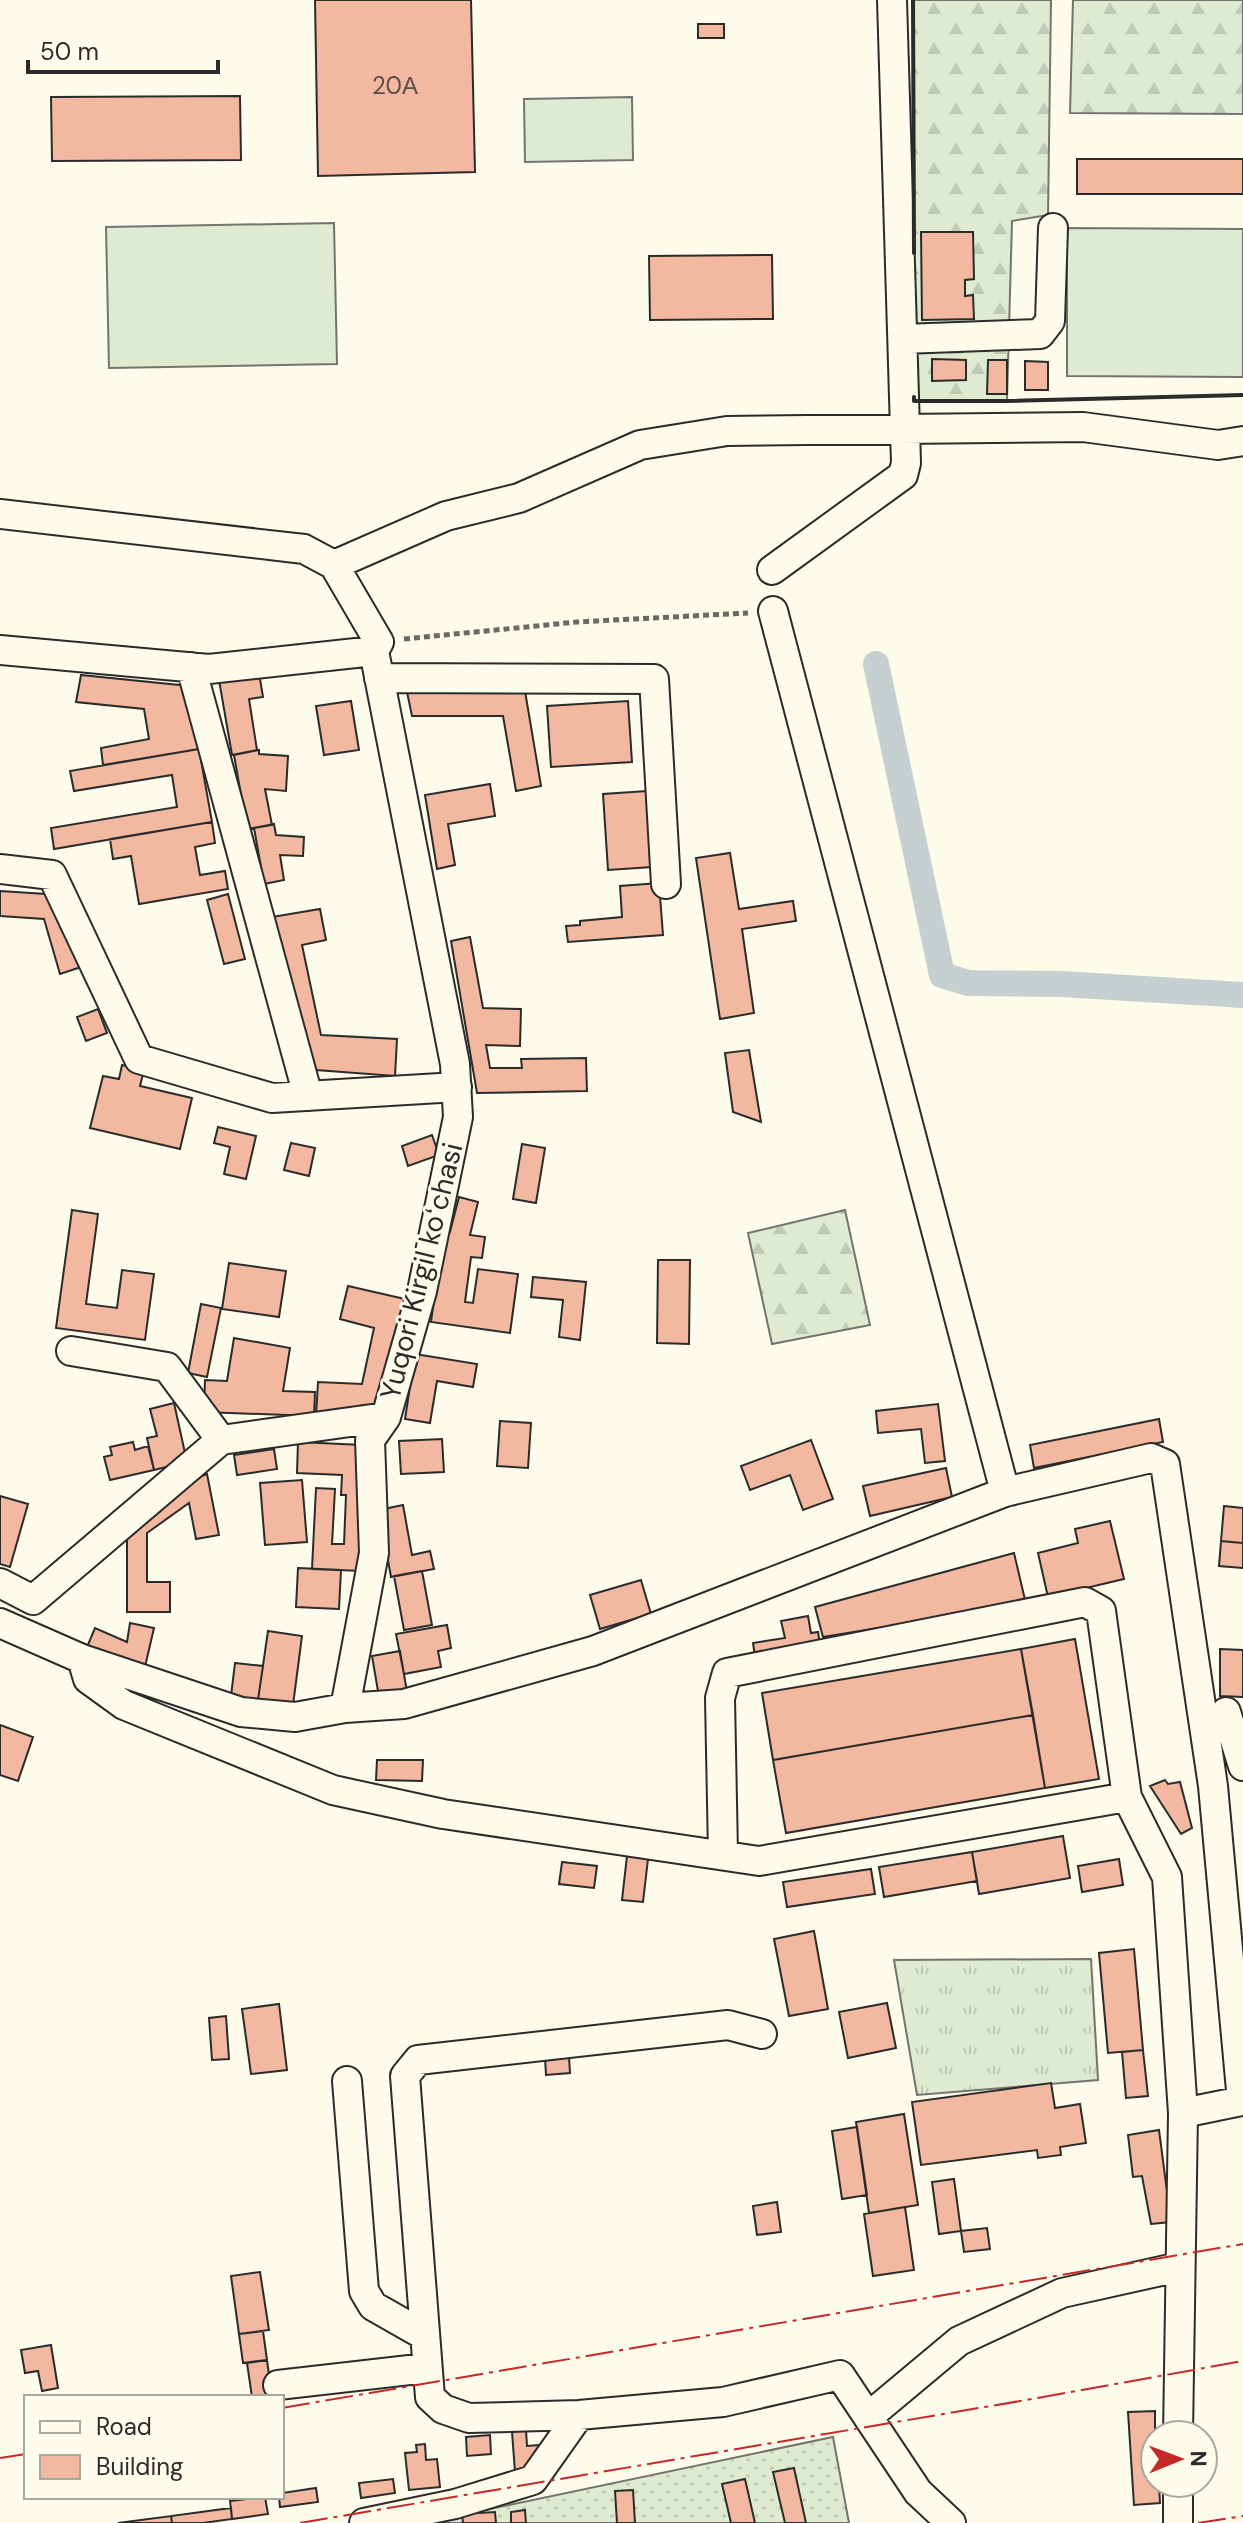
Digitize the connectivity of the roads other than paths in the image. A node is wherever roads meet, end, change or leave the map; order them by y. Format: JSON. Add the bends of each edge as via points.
{"nodes":[{"id":1,"x":892,"y":0,"type":"edge"},
{"id":2,"x":1053,"y":228,"type":"dead end"},
{"id":3,"x":903,"y":339,"type":"junction"},
{"id":4,"x":905,"y":427,"type":"junction"},
{"id":5,"x":1243,"y":441,"type":"edge"},
{"id":6,"x":0,"y":514,"type":"edge"},
{"id":7,"x":334,"y":565,"type":"junction"},
{"id":8,"x":772,"y":570,"type":"dead end"},
{"id":9,"x":773,"y":611,"type":"road end"},
{"id":10,"x":0,"y":650,"type":"edge"},
{"id":11,"x":377,"y":657,"type":"junction"},
{"id":12,"x":191,"y":667,"type":"junction"},
{"id":13,"x":0,"y":869,"type":"edge"},
{"id":14,"x":666,"y":884,"type":"dead end"},
{"id":15,"x":457,"y":1087,"type":"junction"},
{"id":16,"x":308,"y":1096,"type":"junction"},
{"id":17,"x":71,"y":1351,"type":"dead end"},
{"id":18,"x":386,"y":1417,"type":"junction"},
{"id":19,"x":221,"y":1440,"type":"junction"},
{"id":20,"x":1005,"y":1492,"type":"junction"},
{"id":21,"x":0,"y":1583,"type":"edge"},
{"id":22,"x":0,"y":1623,"type":"edge"},
{"id":23,"x":82,"y":1659,"type":"junction"},
{"id":24,"x":345,"y":1708,"type":"junction"},
{"id":25,"x":1223,"y":1712,"type":"edge"},
{"id":26,"x":1243,"y":1766,"type":"edge"},
{"id":27,"x":1127,"y":1797,"type":"junction"},
{"id":28,"x":723,"y":1854,"type":"junction"},
{"id":29,"x":762,"y":2034,"type":"dead end"},
{"id":30,"x":347,"y":2081,"type":"dead end"},
{"id":31,"x":1243,"y":2097,"type":"edge"},
{"id":32,"x":1183,"y":2113,"type":"junction"},
{"id":33,"x":1179,"y":2267,"type":"junction"},
{"id":34,"x":424,"y":2335,"type":"junction"},
{"id":35,"x":427,"y":2368,"type":"junction"},
{"id":36,"x":278,"y":2385,"type":"dead end"},
{"id":37,"x":579,"y":2415,"type":"junction"},
{"id":38,"x":868,"y":2417,"type":"junction"},
{"id":39,"x":1178,"y":2419,"type":"edge"},
{"id":40,"x":1178,"y":2499,"type":"edge"},
{"id":41,"x":364,"y":2523,"type":"edge"},
{"id":42,"x":951,"y":2523,"type":"edge"},
{"id":43,"x":1178,"y":2523,"type":"edge"}],
"edges":[{"from":1,"to":3,"type":"street"},
{"from":2,"to":3,"type":"street","via":[[1050,321],[1040,334]]},
{"from":3,"to":4,"type":"street"},
{"from":4,"to":5,"type":"street","via":[[1083,427],[1218,445]]},
{"from":4,"to":7,"type":"street","via":[[727,431],[640,445],[519,498],[446,516]]},
{"from":4,"to":8,"type":"street","via":[[903,475]]},
{"from":6,"to":7,"type":"street","via":[[304,549]]},
{"from":7,"to":11,"type":"street","name":"Yuqori Kirgil koʻchasi"},
{"from":9,"to":20,"type":"street"},
{"from":10,"to":12,"type":"street"},
{"from":11,"to":12,"type":"street"},
{"from":11,"to":14,"type":"street","via":[[654,679]]},
{"from":11,"to":15,"type":"street","name":"Yuqori Kirgil koʻchasi"},
{"from":12,"to":16,"type":"street"},
{"from":13,"to":16,"type":"street","via":[[52,875],[139,1059],[272,1098]]},
{"from":15,"to":16,"type":"street"},
{"from":15,"to":18,"type":"street","name":"Yuqori Kirgil koʻchasi","via":[[458,1117],[422,1291]]},
{"from":17,"to":19,"type":"street","via":[[167,1367]]},
{"from":18,"to":19,"type":"street"},
{"from":18,"to":24,"type":"street","name":"Yuqori Kirgil koʻchasi","via":[[370,1440],[374,1553]]},
{"from":19,"to":21,"type":"street","via":[[33,1600]]},
{"from":20,"to":24,"type":"street","via":[[593,1651],[404,1704]]},
{"from":20,"to":25,"type":"street","via":[[1151,1458],[1165,1464]]},
{"from":22,"to":23,"type":"street"},
{"from":23,"to":24,"type":"street","via":[[241,1712],[295,1717]]},
{"from":23,"to":28,"type":"street","via":[[88,1679],[124,1705],[333,1790],[443,1814]]},
{"from":25,"to":26,"type":"street"},
{"from":25,"to":31,"type":"street","via":[[1213,1786]]},
{"from":27,"to":28,"type":"street","via":[[759,1861]]},
{"from":27,"to":28,"type":"street","via":[[1101,1611],[1085,1602],[727,1673],[720,1698]]},
{"from":27,"to":32,"type":"street","via":[[1167,1877]]},
{"from":29,"to":34,"type":"street","via":[[728,2025],[418,2060],[405,2076]]},
{"from":30,"to":34,"type":"street","via":[[364,2291],[373,2306]]},
{"from":31,"to":32,"type":"street"},
{"from":32,"to":33,"type":"street"},
{"from":33,"to":38,"type":"street","via":[[1062,2293],[959,2341]]},
{"from":33,"to":39,"type":"street"},
{"from":34,"to":35,"type":"street"},
{"from":35,"to":36,"type":"street"},
{"from":35,"to":37,"type":"street","via":[[430,2397],[443,2409],[469,2418]]},
{"from":37,"to":38,"type":"street","via":[[723,2402],[840,2375]]},
{"from":37,"to":41,"type":"street","via":[[533,2480],[455,2504]]},
{"from":38,"to":42,"type":"street","via":[[918,2492]]},
{"from":40,"to":43,"type":"street"}]}
